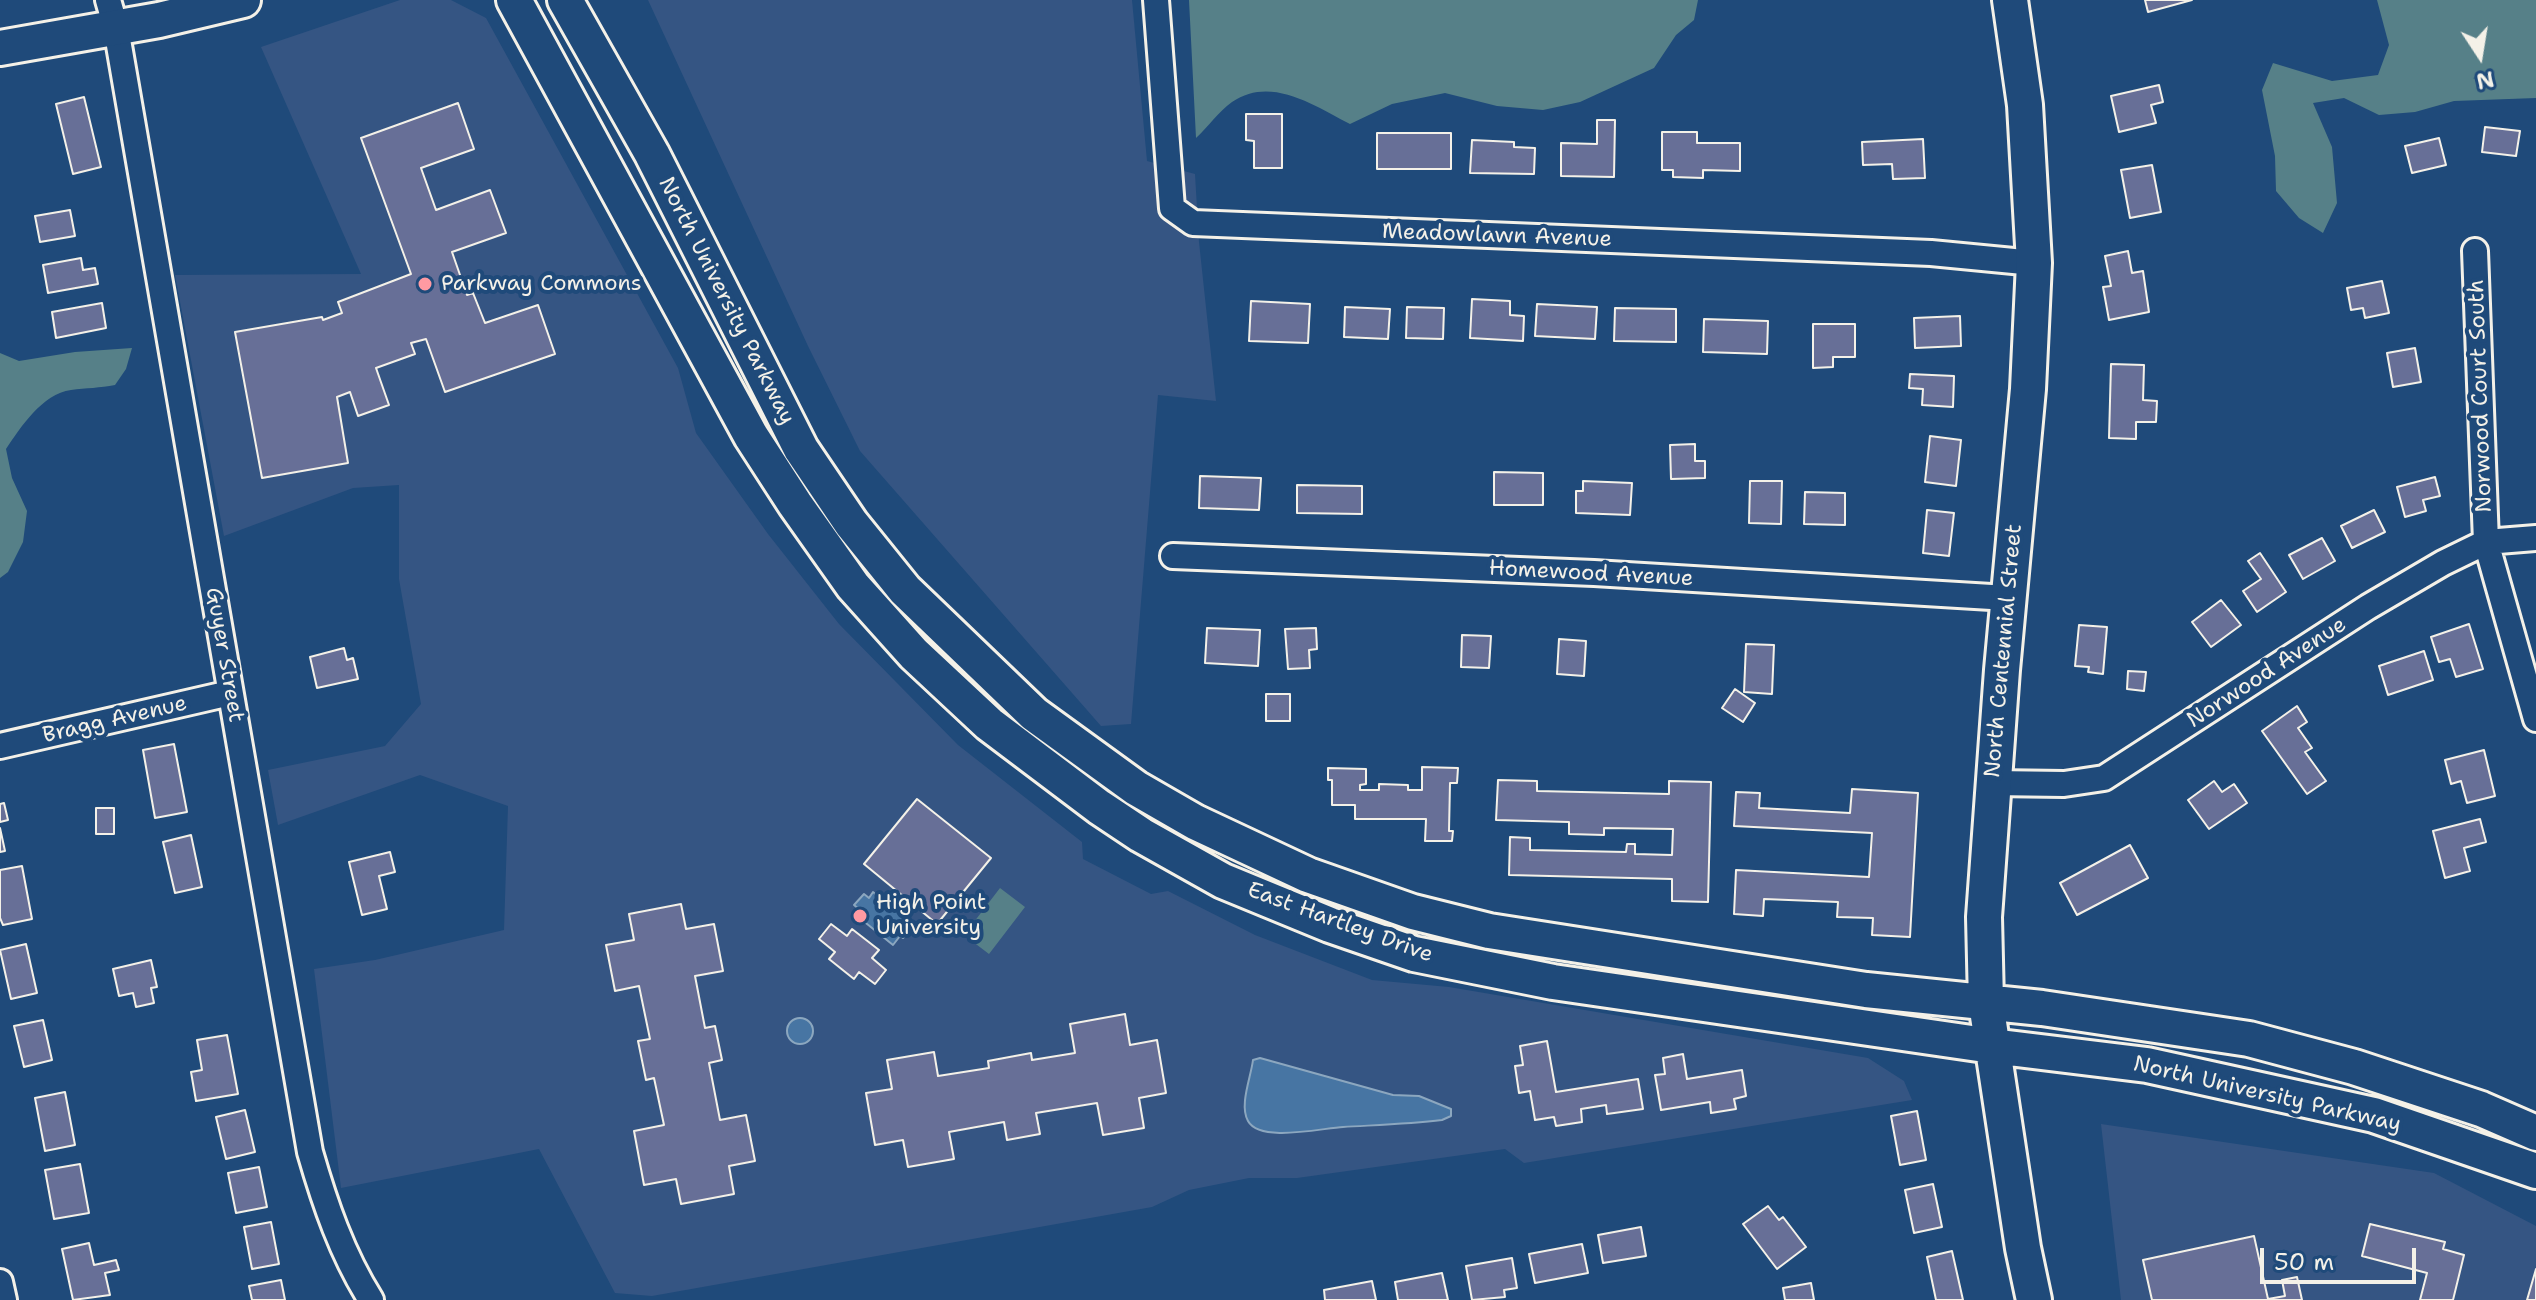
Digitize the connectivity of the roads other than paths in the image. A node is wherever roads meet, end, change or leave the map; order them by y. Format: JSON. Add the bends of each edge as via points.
{"nodes":[{"id":1,"x":243,"y":0,"type":"edge"},
{"id":2,"x":514,"y":0,"type":"edge"},
{"id":3,"x":565,"y":0,"type":"edge"},
{"id":4,"x":1156,"y":0,"type":"edge"},
{"id":5,"x":2010,"y":0,"type":"edge"},
{"id":6,"x":112,"y":14,"type":"edge"},
{"id":7,"x":0,"y":48,"type":"edge"},
{"id":8,"x":2475,"y":251,"type":"dead end"},
{"id":9,"x":2034,"y":263,"type":"junction"},
{"id":10,"x":2536,"y":538,"type":"edge"},
{"id":11,"x":2486,"y":542,"type":"junction"},
{"id":12,"x":1173,"y":556,"type":"dead end"},
{"id":13,"x":905,"y":590,"type":"joint"},
{"id":14,"x":2008,"y":598,"type":"junction"},
{"id":15,"x":874,"y":609,"type":"joint"},
{"id":16,"x":230,"y":693,"type":"junction"},
{"id":17,"x":2536,"y":719,"type":"edge"},
{"id":18,"x":1005,"y":736,"type":"junction"},
{"id":19,"x":0,"y":746,"type":"edge"},
{"id":20,"x":1993,"y":783,"type":"junction"},
{"id":21,"x":1136,"y":788,"type":"junction"},
{"id":22,"x":1141,"y":835,"type":"junction"},
{"id":23,"x":1432,"y":917,"type":"junction"},
{"id":24,"x":1986,"y":1003,"type":"junction"},
{"id":25,"x":1992,"y":1046,"type":"junction"},
{"id":26,"x":2536,"y":1133,"type":"edge"},
{"id":27,"x":2536,"y":1171,"type":"edge"},
{"id":28,"x":0,"y":1282,"type":"edge"},
{"id":29,"x":4,"y":1300,"type":"edge"},
{"id":30,"x":371,"y":1300,"type":"edge"},
{"id":31,"x":2034,"y":1300,"type":"edge"}],
"edges":[{"from":1,"to":6,"type":"main road"},
{"from":2,"to":15,"type":"main road","name":"North University Parkway","via":[[751,436]]},
{"from":3,"to":13,"type":"main road","name":"North University Parkway","via":[[652,154],[801,449]]},
{"from":4,"to":9,"type":"street","name":"Meadowlawn Avenue","via":[[1172,208],[1193,223],[1931,253]]},
{"from":5,"to":9,"type":"main road","name":"North Centennial Street","via":[[2025,105]]},
{"from":6,"to":7,"type":"main road"},
{"from":6,"to":16,"type":"street","name":"Guyer Street"},
{"from":8,"to":11,"type":"street","name":"Norwood Court South"},
{"from":9,"to":14,"type":"main road","name":"North Centennial Street"},
{"from":10,"to":11,"type":"street","name":"Norwood Avenue"},
{"from":11,"to":17,"type":"street","name":"Norwood Court South"},
{"from":11,"to":20,"type":"street","name":"Norwood Avenue","via":[[2368,607],[2104,778],[2064,784]]},
{"from":12,"to":14,"type":"street","name":"Homewood Avenue","via":[[1594,573]]},
{"from":13,"to":21,"type":"main road","name":"East Hartley Drive","via":[[1034,714]]},
{"from":14,"to":20,"type":"main road","name":"North Centennial Street"},
{"from":15,"to":18,"type":"main road","name":"East Hartley Drive","via":[[914,654]]},
{"from":16,"to":19,"type":"street","name":"Bragg Avenue"},
{"from":16,"to":30,"type":"street","name":"Guyer Street","via":[[310,1152],[327,1211]]},
{"from":18,"to":21,"type":"main road","via":[[1050,748],[1115,795],[1128,795]]},
{"from":18,"to":22,"type":"main road","name":"East Hartley Drive"},
{"from":20,"to":24,"type":"main road","name":"North Centennial Street","via":[[1984,917]]},
{"from":21,"to":23,"type":"main road","name":"East Hartley Drive","via":[[1308,875]]},
{"from":22,"to":23,"type":"main road","via":[[1169,827],[1343,908]]},
{"from":22,"to":25,"type":"main road","name":"East Hartley Drive","via":[[1223,881],[1414,954],[1553,982]]},
{"from":23,"to":24,"type":"main road","name":"East Hartley Drive","via":[[1688,963]]},
{"from":24,"to":25,"type":"main road","name":"North Centennial Street"},
{"from":24,"to":26,"type":"main road","name":"North University Parkway","via":[[2249,1039],[2354,1067]]},
{"from":25,"to":27,"type":"main road","name":"North University Parkway","via":[[2147,1065],[2374,1115]]},
{"from":25,"to":31,"type":"main road","name":"North Centennial Street"},
{"from":28,"to":29,"type":"street"}]}
